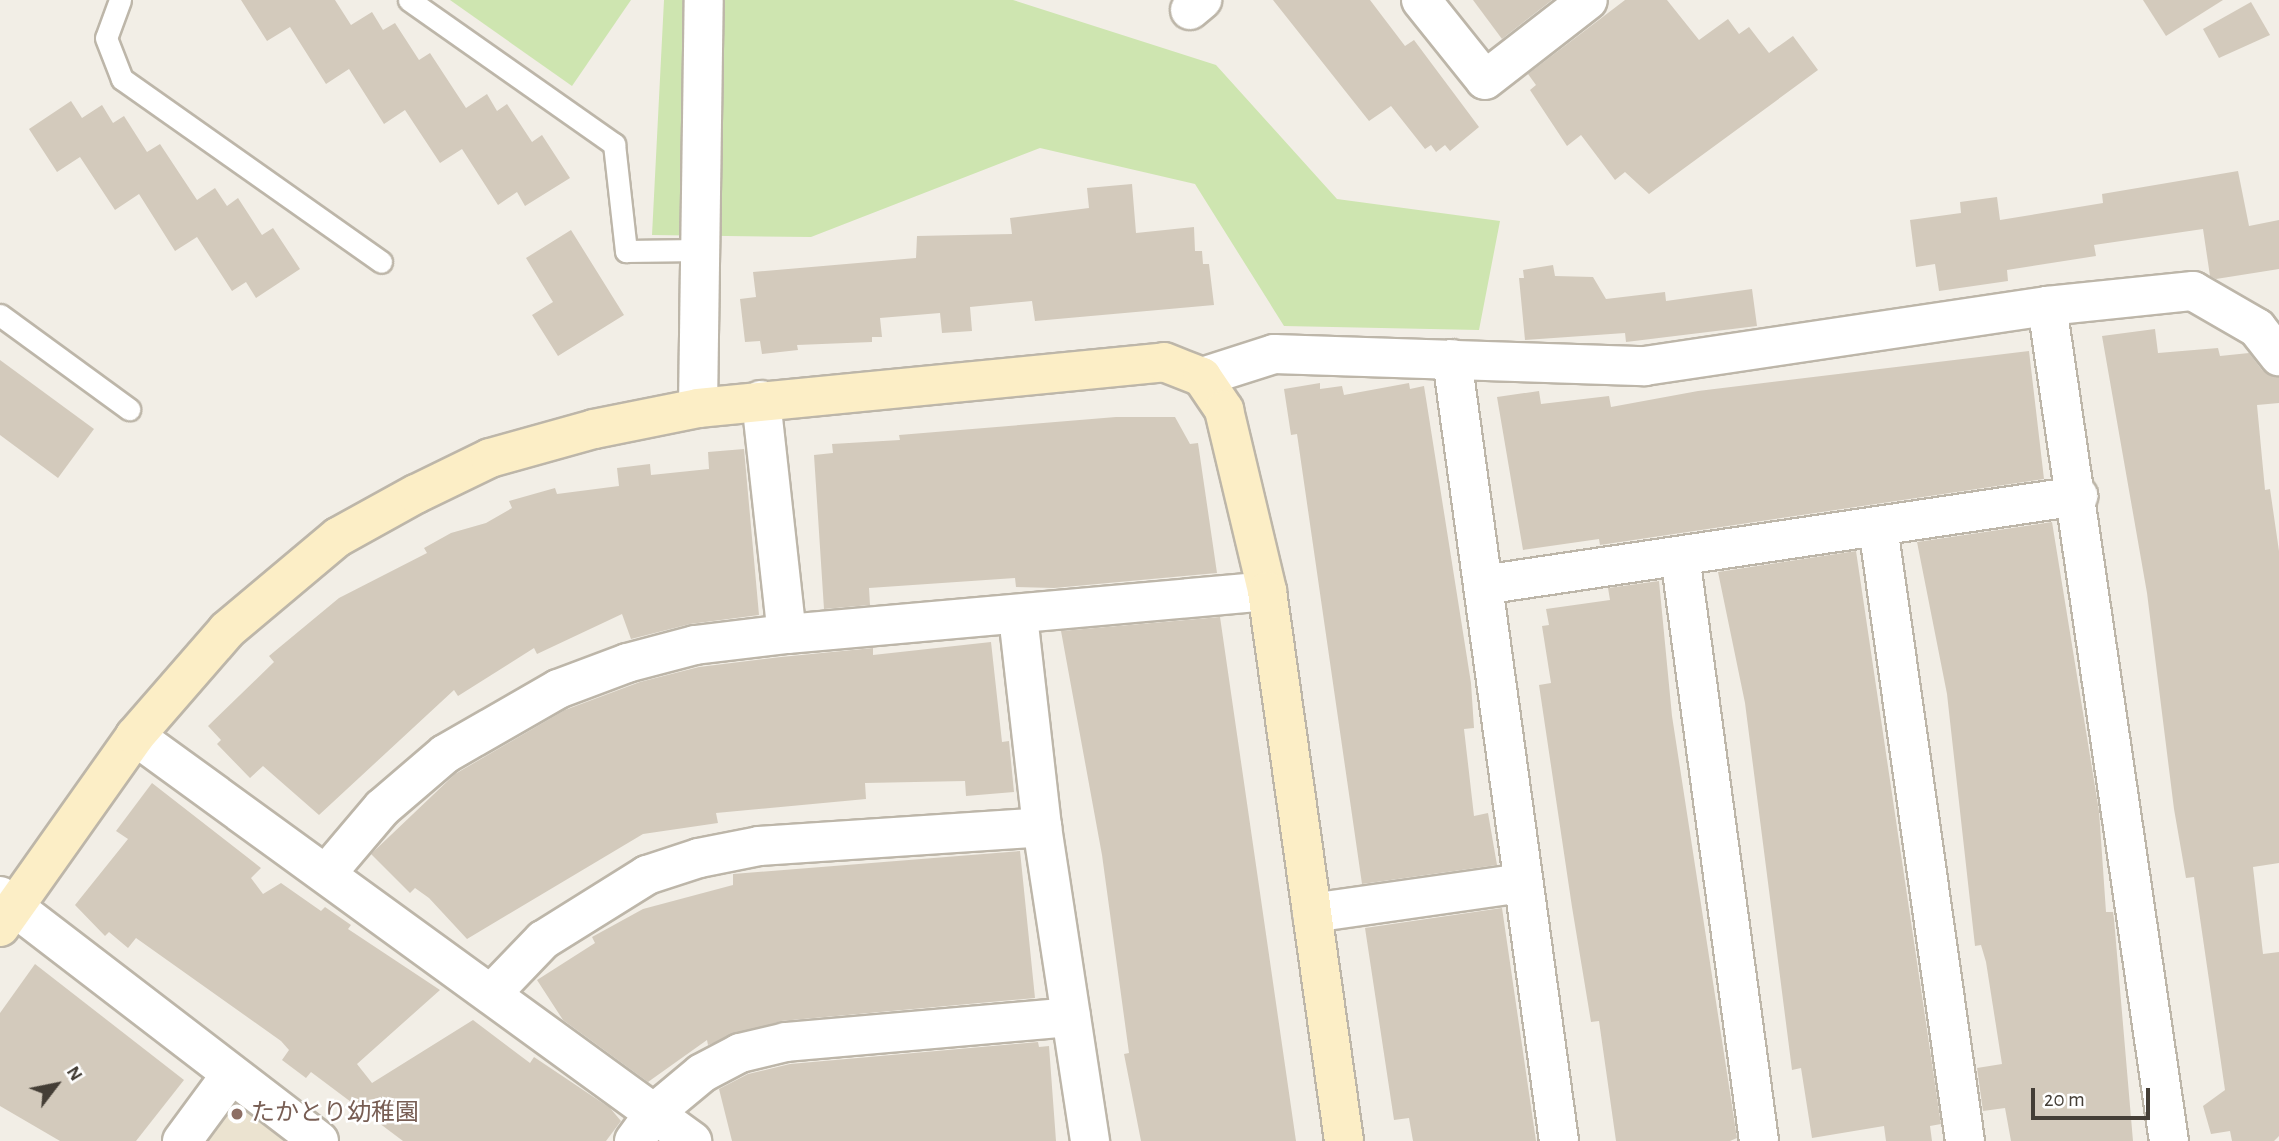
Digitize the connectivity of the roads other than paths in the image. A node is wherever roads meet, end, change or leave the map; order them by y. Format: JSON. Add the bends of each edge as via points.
{"nodes":[{"id":1,"x":120,"y":0,"type":"edge"},
{"id":2,"x":409,"y":0,"type":"edge"},
{"id":3,"x":704,"y":0,"type":"edge"},
{"id":4,"x":1421,"y":0,"type":"edge"},
{"id":5,"x":1588,"y":0,"type":"edge"},
{"id":6,"x":699,"y":250,"type":"junction"},
{"id":7,"x":380,"y":262,"type":"dead end"},
{"id":8,"x":2047,"y":306,"type":"junction"},
{"id":9,"x":0,"y":315,"type":"edge"},
{"id":10,"x":2279,"y":356,"type":"edge"},
{"id":11,"x":1452,"y":359,"type":"junction"},
{"id":12,"x":1202,"y":377,"type":"junction"},
{"id":13,"x":761,"y":400,"type":"junction"},
{"id":14,"x":698,"y":408,"type":"junction"},
{"id":15,"x":129,"y":409,"type":"dead end"},
{"id":16,"x":2078,"y":496,"type":"junction"},
{"id":17,"x":1878,"y":527,"type":"junction"},
{"id":18,"x":1680,"y":556,"type":"junction"},
{"id":19,"x":1483,"y":585,"type":"junction"},
{"id":20,"x":1267,"y":592,"type":"junction"},
{"id":21,"x":1018,"y":616,"type":"junction"},
{"id":22,"x":787,"y":634,"type":"junction"},
{"id":23,"x":135,"y":736,"type":"junction"},
{"id":24,"x":1042,"y":827,"type":"junction"},
{"id":25,"x":326,"y":874,"type":"junction"},
{"id":26,"x":1523,"y":883,"type":"junction"},
{"id":27,"x":5,"y":910,"type":"edge"},
{"id":28,"x":1312,"y":913,"type":"junction"},
{"id":29,"x":492,"y":992,"type":"junction"},
{"id":30,"x":1071,"y":1017,"type":"junction"},
{"id":31,"x":230,"y":1076,"type":"junction"},
{"id":32,"x":644,"y":1127,"type":"edge"},
{"id":33,"x":182,"y":1141,"type":"edge"},
{"id":34,"x":319,"y":1141,"type":"edge"},
{"id":35,"x":692,"y":1141,"type":"edge"},
{"id":36,"x":1090,"y":1141,"type":"edge"},
{"id":37,"x":1344,"y":1141,"type":"edge"},
{"id":38,"x":1559,"y":1141,"type":"edge"},
{"id":39,"x":1759,"y":1141,"type":"edge"},
{"id":40,"x":1965,"y":1141,"type":"edge"},
{"id":41,"x":2169,"y":1141,"type":"edge"}],
"edges":[{"from":1,"to":7,"type":"lane","via":[[106,38],[122,79]]},
{"from":2,"to":6,"type":"lane","via":[[614,144],[626,251]]},
{"from":3,"to":6,"type":"street"},
{"from":4,"to":5,"type":"street","via":[[1485,80]]},
{"from":6,"to":14,"type":"street"},
{"from":8,"to":10,"type":"street","via":[[2193,291],[2257,328]]},
{"from":8,"to":11,"type":"street","via":[[1645,366]]},
{"from":8,"to":16,"type":"street"},
{"from":9,"to":15,"type":"lane"},
{"from":11,"to":12,"type":"street","via":[[1273,354]]},
{"from":11,"to":19,"type":"street"},
{"from":12,"to":13,"type":"street","via":[[1164,362]]},
{"from":12,"to":20,"type":"street","via":[[1224,410]]},
{"from":13,"to":14,"type":"street"},
{"from":13,"to":22,"type":"street"},
{"from":14,"to":23,"type":"street","via":[[491,458],[338,537],[228,629]]},
{"from":16,"to":17,"type":"street"},
{"from":16,"to":41,"type":"street"},
{"from":17,"to":18,"type":"street"},
{"from":17,"to":40,"type":"street"},
{"from":18,"to":19,"type":"street"},
{"from":18,"to":39,"type":"street"},
{"from":19,"to":26,"type":"street"},
{"from":20,"to":21,"type":"street"},
{"from":20,"to":28,"type":"street"},
{"from":21,"to":22,"type":"street"},
{"from":21,"to":24,"type":"street"},
{"from":22,"to":25,"type":"street","via":[[695,645],[558,689],[445,754],[382,808]]},
{"from":23,"to":25,"type":"street"},
{"from":23,"to":27,"type":"street"},
{"from":24,"to":29,"type":"street","via":[[759,846],[699,858],[647,875],[543,940]]},
{"from":24,"to":30,"type":"street"},
{"from":25,"to":29,"type":"street"},
{"from":26,"to":28,"type":"street"},
{"from":26,"to":38,"type":"street"},
{"from":27,"to":31,"type":"street"},
{"from":28,"to":37,"type":"street"},
{"from":29,"to":32,"type":"street"},
{"from":30,"to":32,"type":"street","via":[[774,1045],[740,1053],[702,1073]]},
{"from":30,"to":36,"type":"street"},
{"from":31,"to":33,"type":"street"},
{"from":31,"to":34,"type":"street"},
{"from":32,"to":35,"type":"street"}]}
